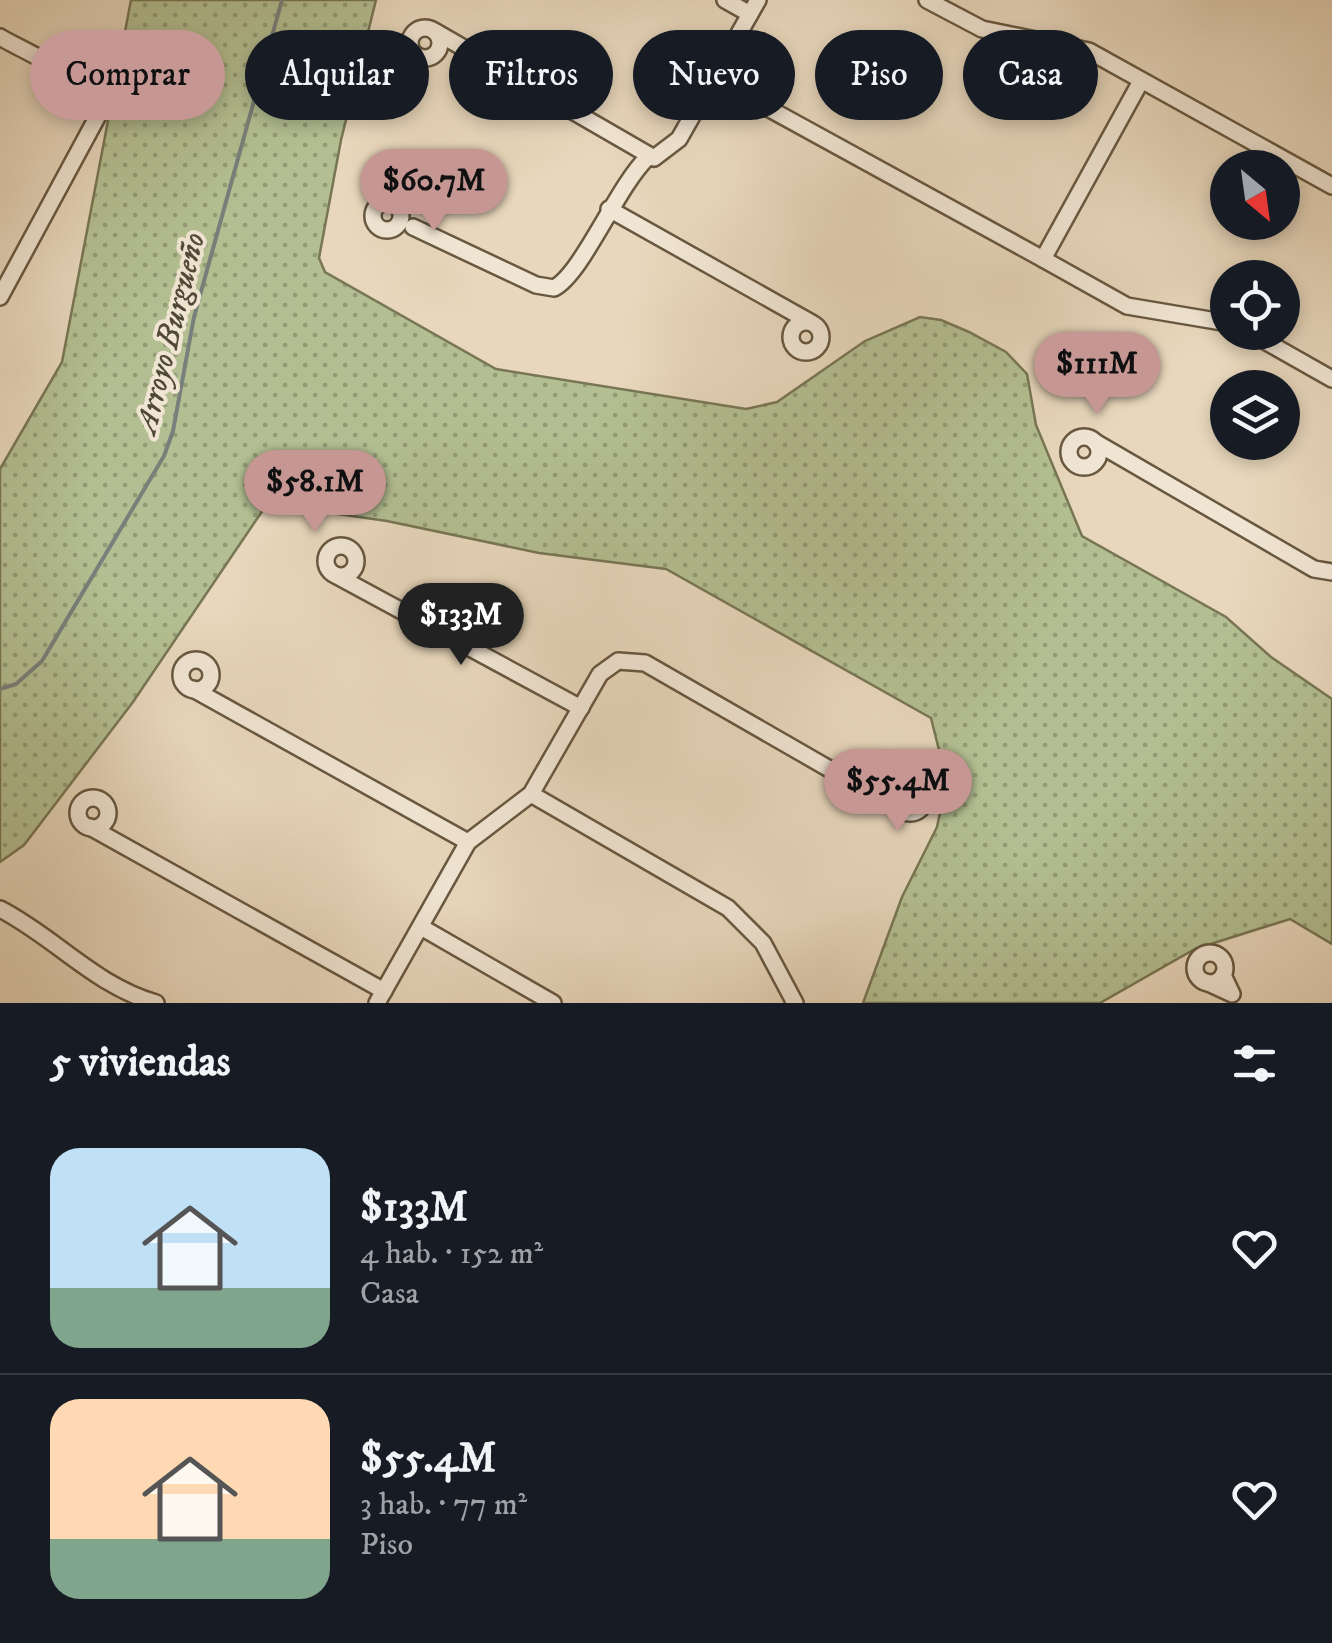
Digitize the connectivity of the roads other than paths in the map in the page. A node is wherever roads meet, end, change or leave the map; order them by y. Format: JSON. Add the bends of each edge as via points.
{"nodes":[{"id":1,"x":725,"y":0,"type":"edge"},
{"id":2,"x":927,"y":0,"type":"edge"},
{"id":3,"x":754,"y":7,"type":"edge"},
{"id":4,"x":742,"y":30,"type":"edge"},
{"id":5,"x":436,"y":32,"type":"junction"},
{"id":6,"x":0,"y":37,"type":"edge"},
{"id":7,"x":449,"y":41,"type":"edge"},
{"id":8,"x":449,"y":49,"type":"edge"},
{"id":9,"x":438,"y":50,"type":"junction"},
{"id":10,"x":1142,"y":81,"type":"junction"},
{"id":11,"x":589,"y":120,"type":"edge"},
{"id":12,"x":690,"y":120,"type":"edge"},
{"id":13,"x":790,"y":120,"type":"edge"},
{"id":14,"x":646,"y":158,"type":"junction"},
{"id":15,"x":1332,"y":186,"type":"edge"},
{"id":16,"x":609,"y":209,"type":"junction"},
{"id":17,"x":398,"y":220,"type":"dead end"},
{"id":18,"x":1043,"y":259,"type":"junction"},
{"id":19,"x":0,"y":296,"type":"edge"},
{"id":20,"x":784,"y":311,"type":"junction"},
{"id":21,"x":1210,"y":320,"type":"edge"},
{"id":22,"x":810,"y":322,"type":"junction"},
{"id":23,"x":793,"y":330,"type":"junction"},
{"id":24,"x":1281,"y":350,"type":"edge"},
{"id":25,"x":1332,"y":378,"type":"edge"},
{"id":26,"x":1095,"y":442,"type":"junction"},
{"id":27,"x":1118,"y":460,"type":"junction"},
{"id":28,"x":1096,"y":461,"type":"junction"},
{"id":29,"x":354,"y":568,"type":"junction"},
{"id":30,"x":1332,"y":572,"type":"edge"},
{"id":31,"x":337,"y":576,"type":"junction"},
{"id":32,"x":363,"y":588,"type":"junction"},
{"id":33,"x":210,"y":681,"type":"junction"},
{"id":34,"x":193,"y":690,"type":"junction"},
{"id":35,"x":219,"y":701,"type":"junction"},
{"id":36,"x":581,"y":708,"type":"junction"},
{"id":37,"x":898,"y":790,"type":"junction"},
{"id":38,"x":876,"y":792,"type":"junction"},
{"id":39,"x":531,"y":794,"type":"junction"},
{"id":40,"x":900,"y":809,"type":"junction"},
{"id":41,"x":107,"y":820,"type":"junction"},
{"id":42,"x":90,"y":828,"type":"junction"},
{"id":43,"x":116,"y":839,"type":"junction"},
{"id":44,"x":468,"y":842,"type":"junction"},
{"id":45,"x":0,"y":909,"type":"edge"},
{"id":46,"x":420,"y":927,"type":"junction"},
{"id":47,"x":1223,"y":974,"type":"junction"},
{"id":48,"x":1206,"y":982,"type":"junction"},
{"id":49,"x":1232,"y":994,"type":"junction"},
{"id":50,"x":380,"y":997,"type":"edge"},
{"id":51,"x":156,"y":1003,"type":"edge"},
{"id":52,"x":552,"y":1003,"type":"edge"},
{"id":53,"x":795,"y":1003,"type":"edge"},
{"id":54,"x":1248,"y":1003,"type":"edge"}],
"edges":[{"from":1,"to":3,"type":"street"},
{"from":2,"to":10,"type":"street","via":[[982,29],[1072,44]]},
{"from":3,"to":4,"type":"street"},
{"from":5,"to":7,"type":"street"},
{"from":5,"to":9,"type":"street"},
{"from":5,"to":9,"type":"street","via":[[418,30],[411,47],[421,57]]},
{"from":6,"to":19,"type":"street","via":[[86,87],[101,110]]},
{"from":8,"to":9,"type":"street"},
{"from":10,"to":15,"type":"street"},
{"from":10,"to":18,"type":"street"},
{"from":11,"to":14,"type":"street"},
{"from":12,"to":14,"type":"street","via":[[660,156]]},
{"from":13,"to":18,"type":"street"},
{"from":14,"to":16,"type":"street"},
{"from":16,"to":17,"type":"street","via":[[554,288]]},
{"from":16,"to":20,"type":"street"},
{"from":18,"to":21,"type":"street","via":[[1127,306]]},
{"from":20,"to":22,"type":"street"},
{"from":20,"to":23,"type":"street"},
{"from":22,"to":23,"type":"street"},
{"from":22,"to":23,"type":"street","via":[[822,336],[815,349],[797,348]]},
{"from":24,"to":25,"type":"street"},
{"from":26,"to":27,"type":"street"},
{"from":26,"to":28,"type":"street"},
{"from":26,"to":28,"type":"street","via":[[1077,439],[1069,456],[1084,467]]},
{"from":27,"to":28,"type":"street"},
{"from":27,"to":30,"type":"street","via":[[1314,569]]},
{"from":29,"to":31,"type":"street"},
{"from":29,"to":31,"type":"street","via":[[354,554],[337,547],[326,562]]},
{"from":29,"to":32,"type":"street"},
{"from":31,"to":32,"type":"street"},
{"from":32,"to":36,"type":"street"},
{"from":33,"to":34,"type":"street"},
{"from":33,"to":34,"type":"street","via":[[206,663],[188,662],[182,680]]},
{"from":33,"to":35,"type":"street"},
{"from":34,"to":35,"type":"street"},
{"from":35,"to":44,"type":"street"},
{"from":36,"to":38,"type":"street","via":[[608,666],[645,663]]},
{"from":36,"to":39,"type":"street"},
{"from":37,"to":38,"type":"street"},
{"from":37,"to":40,"type":"street"},
{"from":37,"to":40,"type":"street","via":[[910,783],[925,794],[918,812]]},
{"from":38,"to":40,"type":"street"},
{"from":39,"to":44,"type":"street"},
{"from":39,"to":53,"type":"street","via":[[728,908],[763,943]]},
{"from":41,"to":42,"type":"street"},
{"from":41,"to":42,"type":"street","via":[[103,802],[89,798],[78,813]]},
{"from":41,"to":43,"type":"street"},
{"from":42,"to":43,"type":"street"},
{"from":43,"to":50,"type":"street"},
{"from":44,"to":46,"type":"street"},
{"from":45,"to":51,"type":"street","via":[[90,974]]},
{"from":46,"to":50,"type":"street"},
{"from":46,"to":52,"type":"street"},
{"from":47,"to":48,"type":"street"},
{"from":47,"to":48,"type":"street","via":[[1223,960],[1206,953],[1194,968]]},
{"from":47,"to":49,"type":"street"},
{"from":48,"to":49,"type":"street"},
{"from":49,"to":54,"type":"street"}]}
